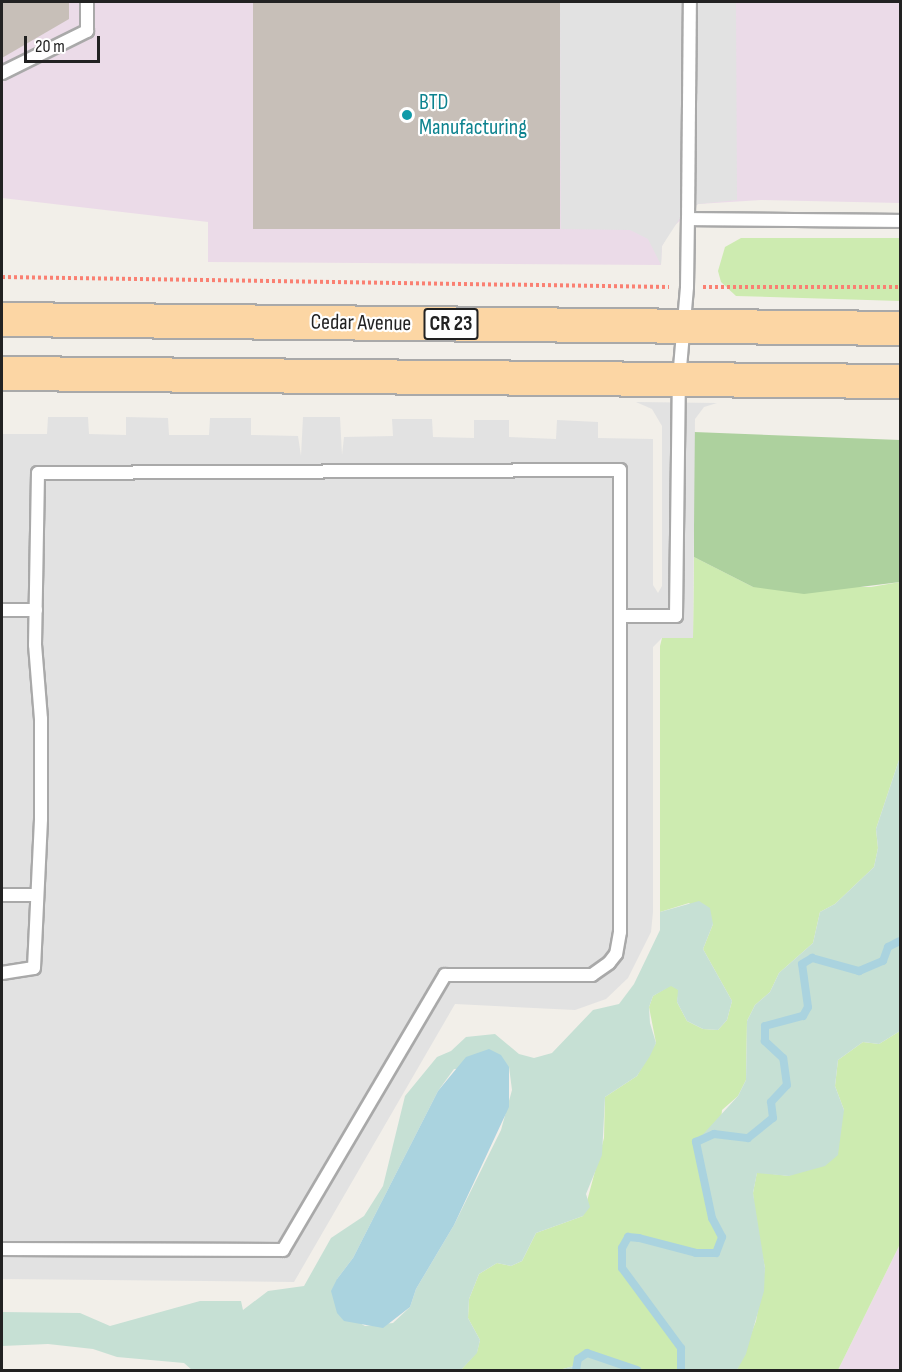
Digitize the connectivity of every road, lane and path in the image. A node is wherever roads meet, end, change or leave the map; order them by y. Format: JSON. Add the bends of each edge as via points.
{"nodes":[{"id":1,"x":87,"y":2,"type":"edge"},
{"id":2,"x":690,"y":2,"type":"edge"},
{"id":3,"x":2,"y":73,"type":"edge"},
{"id":4,"x":688,"y":219,"type":"junction"},
{"id":5,"x":900,"y":221,"type":"edge"},
{"id":6,"x":2,"y":277,"type":"edge"},
{"id":7,"x":900,"y":286,"type":"edge"},
{"id":8,"x":687,"y":287,"type":"junction"},
{"id":9,"x":2,"y":319,"type":"edge"},
{"id":10,"x":685,"y":327,"type":"junction"},
{"id":11,"x":900,"y":328,"type":"edge"},
{"id":12,"x":2,"y":373,"type":"edge"},
{"id":13,"x":679,"y":379,"type":"junction"},
{"id":14,"x":900,"y":381,"type":"edge"},
{"id":15,"x":2,"y":610,"type":"edge"},
{"id":16,"x":36,"y":610,"type":"junction"},
{"id":17,"x":620,"y":616,"type":"junction"},
{"id":18,"x":2,"y":895,"type":"edge"},
{"id":19,"x":35,"y":895,"type":"junction"},
{"id":20,"x":2,"y":973,"type":"edge"},
{"id":21,"x":2,"y":1249,"type":"edge"}],
"edges":[{"from":1,"to":3,"type":"lane","via":[[87,31]]},
{"from":2,"to":4,"type":"lane"},
{"from":4,"to":5,"type":"lane"},
{"from":4,"to":8,"type":"lane"},
{"from":6,"to":8,"type":"path"},
{"from":7,"to":8,"type":"path"},
{"from":8,"to":10,"type":"lane"},
{"from":9,"to":10,"type":"main road","name":"Cedar Avenue","number":"CR 23"},
{"from":10,"to":11,"type":"main road","name":"Cedar Avenue","number":"CR 23"},
{"from":10,"to":13,"type":"lane"},
{"from":12,"to":13,"type":"main road"},
{"from":13,"to":14,"type":"main road"},
{"from":13,"to":17,"type":"lane","via":[[676,616]]},
{"from":15,"to":16,"type":"lane"},
{"from":16,"to":17,"type":"lane","via":[[38,473],[620,470]]},
{"from":16,"to":19,"type":"lane","via":[[41,819]]},
{"from":17,"to":21,"type":"lane","via":[[620,932],[616,954],[602,971],[592,975],[445,975],[283,1250]]},
{"from":18,"to":19,"type":"lane"},
{"from":19,"to":20,"type":"lane","via":[[34,968]]}]}
